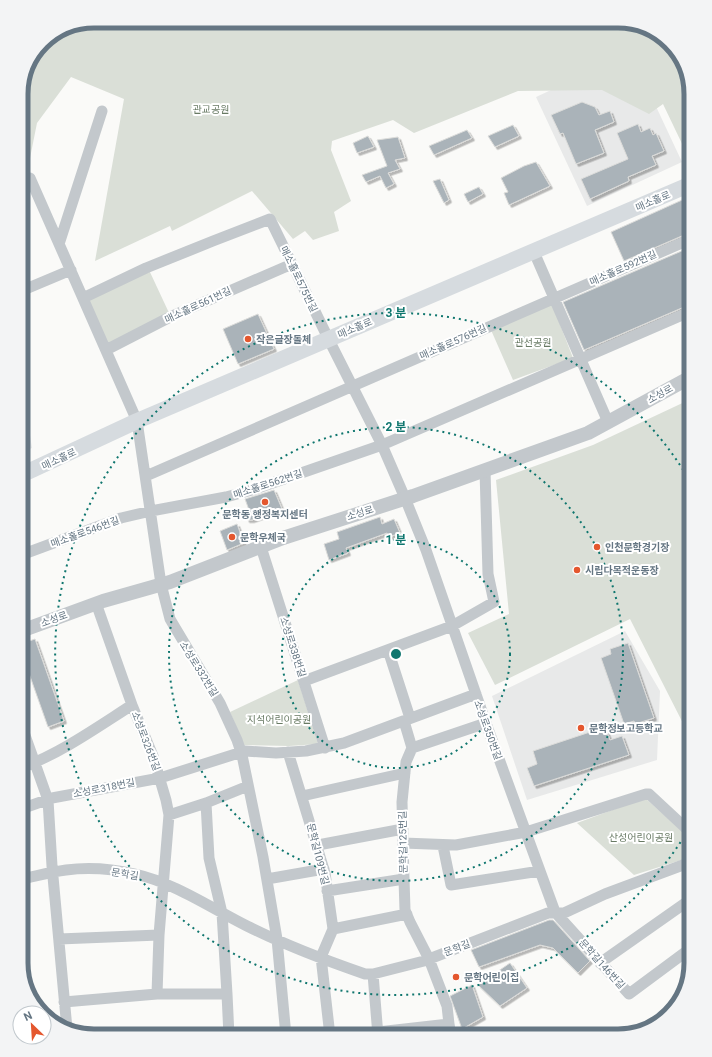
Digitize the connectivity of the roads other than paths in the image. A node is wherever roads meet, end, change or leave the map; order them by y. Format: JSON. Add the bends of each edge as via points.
{"nodes":[{"id":1,"x":102,"y":111,"type":"dead end"},
{"id":2,"x":28,"y":184,"type":"edge"},
{"id":3,"x":684,"y":187,"type":"edge"},
{"id":4,"x":684,"y":242,"type":"edge"},
{"id":5,"x":59,"y":244,"type":"junction"},
{"id":6,"x":534,"y":252,"type":"junction"},
{"id":7,"x":292,"y":264,"type":"junction"},
{"id":8,"x":71,"y":270,"type":"junction"},
{"id":9,"x":28,"y":289,"type":"edge"},
{"id":10,"x":83,"y":298,"type":"junction"},
{"id":11,"x":554,"y":298,"type":"junction"},
{"id":12,"x":684,"y":314,"type":"edge"},
{"id":13,"x":328,"y":340,"type":"junction"},
{"id":14,"x":106,"y":350,"type":"junction"},
{"id":15,"x":580,"y":359,"type":"junction"},
{"id":16,"x":684,"y":381,"type":"edge"},
{"id":17,"x":352,"y":386,"type":"junction"},
{"id":18,"x":137,"y":421,"type":"junction"},
{"id":19,"x":608,"y":422,"type":"junction"},
{"id":20,"x":382,"y":445,"type":"junction"},
{"id":21,"x":485,"y":470,"type":"junction"},
{"id":22,"x":28,"y":473,"type":"edge"},
{"id":23,"x":146,"y":476,"type":"junction"},
{"id":24,"x":405,"y":498,"type":"junction"},
{"id":25,"x":151,"y":511,"type":"junction"},
{"id":26,"x":261,"y":547,"type":"junction"},
{"id":27,"x":28,"y":552,"type":"edge"},
{"id":28,"x":161,"y":584,"type":"junction"},
{"id":29,"x":96,"y":603,"type":"junction"},
{"id":30,"x":452,"y":626,"type":"junction"},
{"id":31,"x":28,"y":628,"type":"edge"},
{"id":32,"x":388,"y":650,"type":"junction"},
{"id":33,"x":304,"y":681,"type":"junction"},
{"id":34,"x":476,"y":694,"type":"junction"},
{"id":35,"x":132,"y":705,"type":"junction"},
{"id":36,"x":407,"y":720,"type":"junction"},
{"id":37,"x":486,"y":723,"type":"junction"},
{"id":38,"x":28,"y":744,"type":"edge"},
{"id":39,"x":325,"y":748,"type":"junction"},
{"id":40,"x":412,"y":748,"type":"junction"},
{"id":41,"x":241,"y":752,"type":"junction"},
{"id":42,"x":288,"y":752,"type":"junction"},
{"id":43,"x":35,"y":763,"type":"junction"},
{"id":44,"x":28,"y":766,"type":"edge"},
{"id":45,"x":405,"y":773,"type":"junction"},
{"id":46,"x":160,"y":778,"type":"junction"},
{"id":47,"x":248,"y":786,"type":"junction"},
{"id":48,"x":302,"y":796,"type":"junction"},
{"id":49,"x":48,"y":800,"type":"junction"},
{"id":50,"x":206,"y":803,"type":"junction"},
{"id":51,"x":28,"y":807,"type":"edge"},
{"id":52,"x":169,"y":815,"type":"junction"},
{"id":53,"x":684,"y":826,"type":"edge"},
{"id":54,"x":403,"y":829,"type":"junction"},
{"id":55,"x":526,"y":832,"type":"junction"},
{"id":56,"x":403,"y":843,"type":"junction"},
{"id":57,"x":318,"y":846,"type":"junction"},
{"id":58,"x":443,"y":846,"type":"junction"},
{"id":59,"x":684,"y":865,"type":"edge"},
{"id":60,"x":324,"y":869,"type":"junction"},
{"id":61,"x":540,"y":871,"type":"junction"},
{"id":62,"x":53,"y":872,"type":"junction"},
{"id":63,"x":28,"y":877,"type":"edge"},
{"id":64,"x":404,"y":879,"type":"junction"},
{"id":65,"x":267,"y":880,"type":"junction"},
{"id":66,"x":163,"y":883,"type":"junction"},
{"id":67,"x":328,"y":892,"type":"junction"},
{"id":68,"x":684,"y":904,"type":"edge"},
{"id":69,"x":555,"y":912,"type":"junction"},
{"id":70,"x":222,"y":913,"type":"junction"},
{"id":71,"x":407,"y":914,"type":"junction"},
{"id":72,"x":333,"y":929,"type":"junction"},
{"id":73,"x":159,"y":935,"type":"junction"},
{"id":74,"x":58,"y":939,"type":"junction"},
{"id":75,"x":277,"y":939,"type":"junction"},
{"id":76,"x":684,"y":953,"type":"edge"},
{"id":77,"x":321,"y":958,"type":"junction"},
{"id":78,"x":429,"y":959,"type":"junction"},
{"id":79,"x":600,"y":963,"type":"junction"},
{"id":80,"x":373,"y":974,"type":"junction"},
{"id":81,"x":157,"y":994,"type":"junction"},
{"id":82,"x":226,"y":994,"type":"junction"},
{"id":83,"x":64,"y":1002,"type":"junction"},
{"id":84,"x":66,"y":1023,"type":"edge"},
{"id":85,"x":449,"y":1024,"type":"junction"},
{"id":86,"x":228,"y":1029,"type":"edge"},
{"id":87,"x":285,"y":1029,"type":"edge"},
{"id":88,"x":329,"y":1029,"type":"edge"},
{"id":89,"x":378,"y":1029,"type":"edge"},
{"id":90,"x":414,"y":1029,"type":"edge"},
{"id":91,"x":450,"y":1029,"type":"edge"}],
"edges":[{"from":1,"to":5,"type":"street"},
{"from":2,"to":5,"type":"street"},
{"from":3,"to":6,"type":"main road","name":"매소홀로"},
{"from":4,"to":11,"type":"street","name":"매소홀로592번길"},
{"from":5,"to":8,"type":"street"},
{"from":6,"to":11,"type":"street"},
{"from":6,"to":13,"type":"main road","name":"매소홀로"},
{"from":7,"to":10,"type":"street","name":"매소홀로575번길","via":[[270,219],[146,268]]},
{"from":7,"to":13,"type":"street","name":"매소홀로575번길"},
{"from":7,"to":14,"type":"street","name":"매소홀로561번길","via":[[172,316]]},
{"from":8,"to":9,"type":"street"},
{"from":8,"to":10,"type":"street"},
{"from":10,"to":14,"type":"street"},
{"from":11,"to":15,"type":"street"},
{"from":11,"to":17,"type":"street","name":"매소홀로576번길"},
{"from":12,"to":15,"type":"street"},
{"from":13,"to":17,"type":"street"},
{"from":13,"to":18,"type":"main road","name":"매소홀로"},
{"from":14,"to":18,"type":"street"},
{"from":15,"to":19,"type":"street"},
{"from":15,"to":20,"type":"street"},
{"from":16,"to":19,"type":"street","name":"소성로"},
{"from":17,"to":20,"type":"street"},
{"from":17,"to":23,"type":"street"},
{"from":18,"to":22,"type":"main road","name":"매소홀로"},
{"from":18,"to":23,"type":"street"},
{"from":19,"to":21,"type":"street","name":"소성로","via":[[588,433]]},
{"from":20,"to":24,"type":"street"},
{"from":20,"to":25,"type":"street","name":"매소홀로562번길","via":[[252,490]]},
{"from":21,"to":24,"type":"street","name":"소성로"},
{"from":21,"to":30,"type":"street","via":[[488,574],[494,602]]},
{"from":23,"to":25,"type":"street"},
{"from":24,"to":26,"type":"street","name":"소성로"},
{"from":24,"to":30,"type":"street","name":"소성로350번길"},
{"from":25,"to":27,"type":"street","name":"매소홀로546번길","via":[[121,518]]},
{"from":25,"to":28,"type":"street"},
{"from":26,"to":28,"type":"street","name":"소성로"},
{"from":26,"to":33,"type":"street","name":"소성로338번길"},
{"from":28,"to":29,"type":"street","name":"소성로"},
{"from":28,"to":41,"type":"street","name":"소성로332번길","via":[[170,619],[220,703]]},
{"from":29,"to":31,"type":"street","name":"소성로"},
{"from":29,"to":35,"type":"street","name":"소성로326번길"},
{"from":30,"to":32,"type":"street"},
{"from":30,"to":34,"type":"street","name":"소성로350번길"},
{"from":32,"to":33,"type":"street"},
{"from":32,"to":36,"type":"street"},
{"from":33,"to":39,"type":"street","name":"소성로338번길"},
{"from":34,"to":36,"type":"street"},
{"from":34,"to":37,"type":"street","name":"소성로350번길"},
{"from":35,"to":43,"type":"street","via":[[58,752]]},
{"from":35,"to":46,"type":"street","name":"소성로326번길"},
{"from":36,"to":39,"type":"street"},
{"from":36,"to":40,"type":"street"},
{"from":37,"to":40,"type":"street"},
{"from":37,"to":55,"type":"street","name":"소성로350번길"},
{"from":38,"to":43,"type":"street"},
{"from":39,"to":42,"type":"street"},
{"from":40,"to":45,"type":"street","name":"문학길125번길","via":[[406,762]]},
{"from":41,"to":42,"type":"street"},
{"from":41,"to":46,"type":"street"},
{"from":41,"to":47,"type":"street","name":"소성로332번길"},
{"from":42,"to":48,"type":"street","name":"문학길109번길"},
{"from":43,"to":44,"type":"street"},
{"from":43,"to":49,"type":"street"},
{"from":45,"to":48,"type":"street"},
{"from":45,"to":54,"type":"street","name":"문학길125번길"},
{"from":46,"to":49,"type":"street","name":"소성로318번길"},
{"from":46,"to":52,"type":"street","name":"소성로326번길"},
{"from":47,"to":50,"type":"street"},
{"from":47,"to":65,"type":"street","name":"소성로332번길"},
{"from":48,"to":57,"type":"street","name":"문학길109번길"},
{"from":49,"to":51,"type":"street","name":"소성로318번길"},
{"from":49,"to":62,"type":"street"},
{"from":50,"to":52,"type":"street"},
{"from":50,"to":70,"type":"street","via":[[209,858]]},
{"from":52,"to":66,"type":"street","name":"소성로326번길"},
{"from":53,"to":55,"type":"street","via":[[646,794]]},
{"from":54,"to":56,"type":"street","name":"문학길125번길"},
{"from":54,"to":57,"type":"street"},
{"from":55,"to":58,"type":"street"},
{"from":55,"to":61,"type":"street","name":"소성로350번길"},
{"from":56,"to":58,"type":"street"},
{"from":56,"to":64,"type":"street","name":"문학길125번길"},
{"from":57,"to":60,"type":"street","name":"문학길109번길"},
{"from":58,"to":61,"type":"street","via":[[451,885]]},
{"from":59,"to":69,"type":"street","name":"문학길","via":[[564,913]]},
{"from":60,"to":65,"type":"street"},
{"from":60,"to":67,"type":"street","name":"문학길109번길"},
{"from":61,"to":69,"type":"street","name":"소성로350번길"},
{"from":62,"to":63,"type":"street","name":"문학길"},
{"from":62,"to":66,"type":"street","name":"문학길","via":[[82,869],[117,871]]},
{"from":62,"to":74,"type":"street"},
{"from":64,"to":67,"type":"street"},
{"from":64,"to":71,"type":"street","name":"문학길125번길"},
{"from":65,"to":75,"type":"street","name":"소성로332번길"},
{"from":66,"to":70,"type":"street","name":"문학길"},
{"from":66,"to":73,"type":"street","name":"소성로326번길"},
{"from":67,"to":72,"type":"street","name":"문학길109번길"},
{"from":68,"to":79,"type":"street"},
{"from":69,"to":78,"type":"street","name":"문학길"},
{"from":69,"to":79,"type":"street","name":"문학길146번길"},
{"from":70,"to":75,"type":"street","name":"문학길"},
{"from":70,"to":82,"type":"street"},
{"from":71,"to":72,"type":"street"},
{"from":71,"to":78,"type":"street","name":"문학길125번길"},
{"from":72,"to":77,"type":"street"},
{"from":73,"to":74,"type":"street"},
{"from":73,"to":81,"type":"street","name":"소성로326번길"},
{"from":74,"to":83,"type":"street"},
{"from":75,"to":77,"type":"street","name":"문학길"},
{"from":75,"to":87,"type":"street","name":"소성로332번길"},
{"from":76,"to":79,"type":"street","name":"문학길146번길","via":[[629,994]]},
{"from":77,"to":80,"type":"street","name":"문학길","via":[[365,974]]},
{"from":77,"to":88,"type":"street"},
{"from":78,"to":80,"type":"street","name":"문학길"},
{"from":78,"to":85,"type":"street","name":"문학길125번길","via":[[447,1006]]},
{"from":80,"to":89,"type":"street"},
{"from":81,"to":82,"type":"street"},
{"from":81,"to":83,"type":"street"},
{"from":82,"to":86,"type":"street"},
{"from":83,"to":84,"type":"street"},
{"from":85,"to":90,"type":"street"},
{"from":85,"to":91,"type":"street","name":"문학길125번길"}]}
